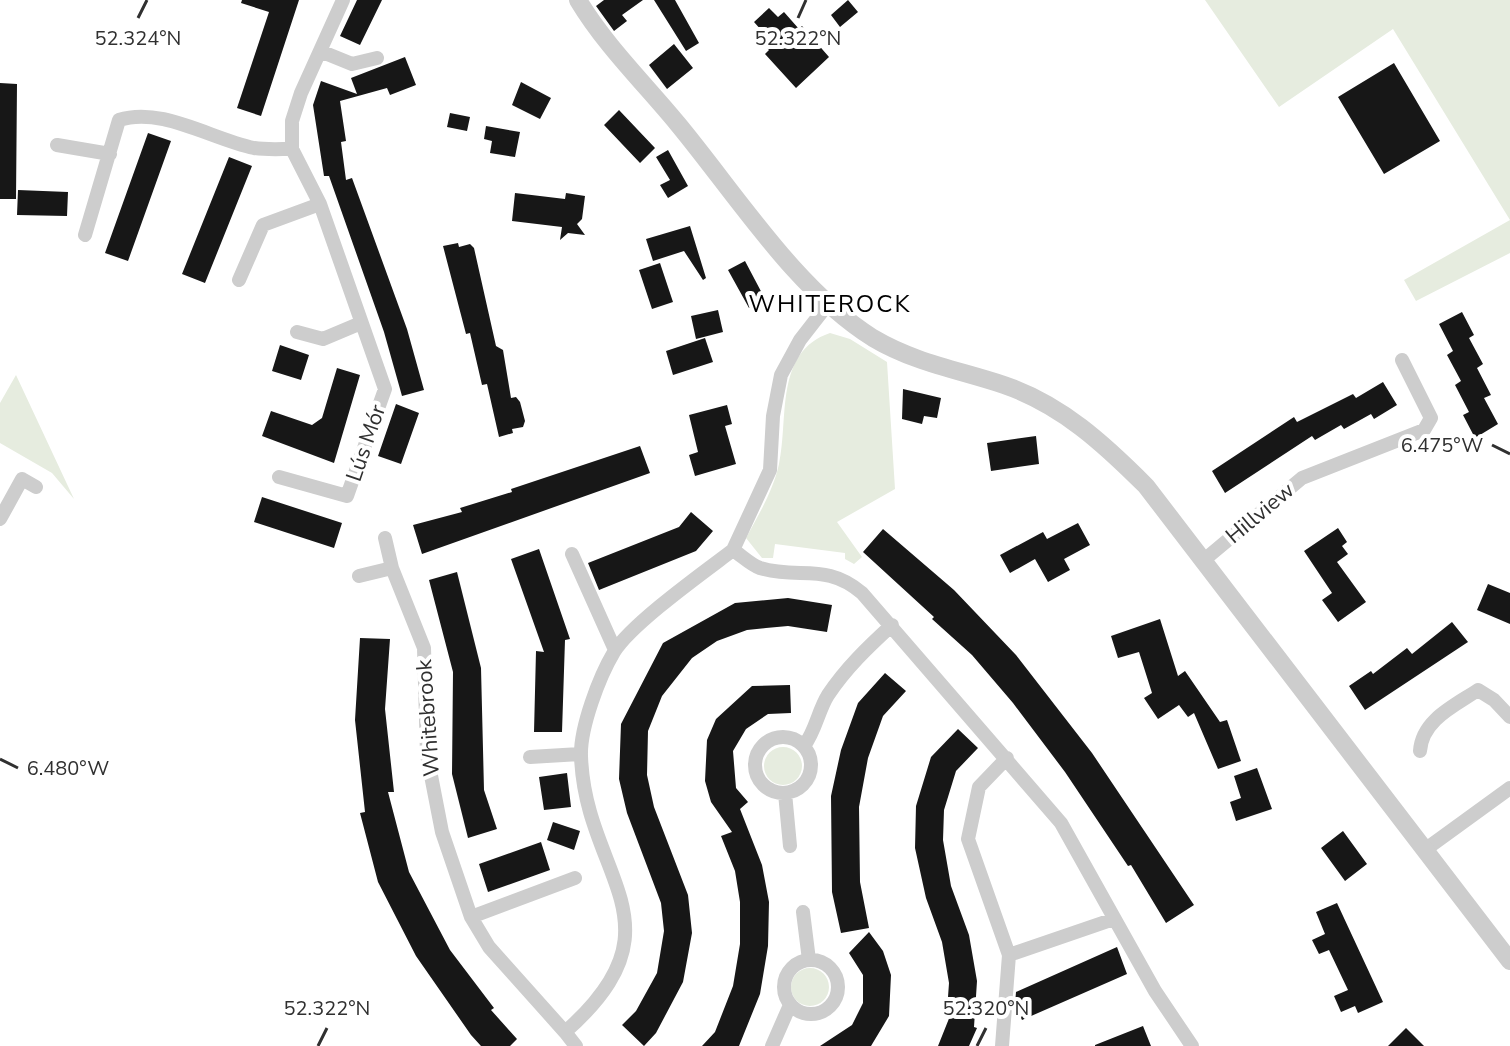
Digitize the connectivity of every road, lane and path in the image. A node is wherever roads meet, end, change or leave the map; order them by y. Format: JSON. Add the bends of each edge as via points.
{"nodes":[{"id":1,"x":342,"y":0,"type":"edge"},
{"id":2,"x":578,"y":0,"type":"edge"},
{"id":3,"x":320,"y":51,"type":"junction"},
{"id":4,"x":377,"y":58,"type":"dead end"},
{"id":5,"x":57,"y":145,"type":"dead end"},
{"id":6,"x":292,"y":149,"type":"junction"},
{"id":7,"x":110,"y":154,"type":"junction"},
{"id":8,"x":320,"y":204,"type":"junction"},
{"id":9,"x":85,"y":235,"type":"dead end"},
{"id":10,"x":239,"y":280,"type":"dead end"},
{"id":11,"x":828,"y":304,"type":"junction"},
{"id":12,"x":361,"y":323,"type":"junction"},
{"id":13,"x":297,"y":332,"type":"dead end"},
{"id":14,"x":1402,"y":360,"type":"dead end"},
{"id":15,"x":279,"y":477,"type":"dead end"},
{"id":16,"x":36,"y":487,"type":"dead end"},
{"id":17,"x":0,"y":519,"type":"edge"},
{"id":18,"x":385,"y":538,"type":"dead end"},
{"id":19,"x":733,"y":550,"type":"junction"},
{"id":20,"x":572,"y":554,"type":"dead end"},
{"id":21,"x":1204,"y":560,"type":"junction"},
{"id":22,"x":392,"y":568,"type":"junction"},
{"id":23,"x":359,"y":576,"type":"dead end"},
{"id":24,"x":892,"y":625,"type":"junction"},
{"id":25,"x":615,"y":650,"type":"junction"},
{"id":26,"x":1510,"y":717,"type":"edge"},
{"id":27,"x":804,"y":746,"type":"junction"},
{"id":28,"x":1420,"y":751,"type":"dead end"},
{"id":29,"x":580,"y":754,"type":"junction"},
{"id":30,"x":530,"y":757,"type":"dead end"},
{"id":31,"x":1007,"y":758,"type":"junction"},
{"id":32,"x":1510,"y":788,"type":"edge"},
{"id":33,"x":785,"y":793,"type":"junction"},
{"id":34,"x":790,"y":846,"type":"dead end"},
{"id":35,"x":1426,"y":849,"type":"junction"},
{"id":36,"x":575,"y":878,"type":"dead end"},
{"id":37,"x":803,"y":912,"type":"dead end"},
{"id":38,"x":471,"y":917,"type":"junction"},
{"id":39,"x":1114,"y":919,"type":"junction"},
{"id":40,"x":1009,"y":955,"type":"junction"},
{"id":41,"x":809,"y":960,"type":"junction"},
{"id":42,"x":1510,"y":961,"type":"edge"},
{"id":43,"x":790,"y":1005,"type":"junction"},
{"id":44,"x":565,"y":1032,"type":"junction"},
{"id":45,"x":576,"y":1046,"type":"edge"},
{"id":46,"x":772,"y":1046,"type":"edge"},
{"id":47,"x":1002,"y":1046,"type":"edge"},
{"id":48,"x":1192,"y":1046,"type":"edge"}],
"edges":[{"from":1,"to":3,"type":"street"},
{"from":2,"to":11,"type":"street"},
{"from":3,"to":4,"type":"street","via":[[352,64]]},
{"from":3,"to":6,"type":"street","via":[[292,121]]},
{"from":5,"to":7,"type":"street"},
{"from":6,"to":7,"type":"street","via":[[254,148],[135,114],[119,120]]},
{"from":6,"to":8,"type":"street","name":"Lús Mór"},
{"from":7,"to":9,"type":"street"},
{"from":8,"to":10,"type":"street","via":[[263,225]]},
{"from":8,"to":12,"type":"street","name":"Lús Mór"},
{"from":11,"to":19,"type":"street","via":[[781,375],[770,470]]},
{"from":11,"to":21,"type":"street","via":[[909,357],[1004,385],[1059,411],[1098,439],[1146,486]]},
{"from":12,"to":13,"type":"street","via":[[323,339]]},
{"from":12,"to":15,"type":"street","name":"Lús Mór","via":[[385,389],[347,496]]},
{"from":14,"to":21,"type":"street","name":"Hillview","via":[[1431,418],[1424,430],[1302,478]]},
{"from":16,"to":17,"type":"street","via":[[22,479]]},
{"from":18,"to":22,"type":"street","name":"Whitebrook"},
{"from":19,"to":24,"type":"street","via":[[758,567],[846,579]]},
{"from":19,"to":25,"type":"street"},
{"from":20,"to":25,"type":"street"},
{"from":21,"to":35,"type":"street"},
{"from":22,"to":23,"type":"street"},
{"from":22,"to":38,"type":"street","name":"Whitebrook","via":[[424,648],[427,755],[442,832]]},
{"from":24,"to":27,"type":"street","via":[[826,698]]},
{"from":24,"to":31,"type":"street"},
{"from":25,"to":29,"type":"street","via":[[591,704]]},
{"from":26,"to":28,"type":"street","via":[[1478,690],[1439,716],[1421,736]]},
{"from":27,"to":33,"type":"street","via":[[811,772],[801,787]]},
{"from":27,"to":33,"type":"street","via":[[778,737],[757,754],[760,781]]},
{"from":29,"to":30,"type":"street"},
{"from":29,"to":44,"type":"street","via":[[592,818],[622,894],[628,936],[617,970],[596,1004]]},
{"from":31,"to":39,"type":"street","via":[[1061,823]]},
{"from":31,"to":40,"type":"street","via":[[979,787],[968,839]]},
{"from":32,"to":35,"type":"street"},
{"from":33,"to":34,"type":"street"},
{"from":35,"to":42,"type":"street"},
{"from":36,"to":38,"type":"street"},
{"from":37,"to":41,"type":"street"},
{"from":38,"to":44,"type":"street","name":"Whitebrook","via":[[489,947]]},
{"from":39,"to":40,"type":"street"},
{"from":39,"to":48,"type":"street"},
{"from":40,"to":47,"type":"street"},
{"from":41,"to":43,"type":"street","via":[[793,966],[784,980]]},
{"from":41,"to":43,"type":"street","via":[[833,972],[836,999],[815,1015]]},
{"from":43,"to":46,"type":"street"},
{"from":44,"to":45,"type":"street","name":"Whitebrook"}]}
